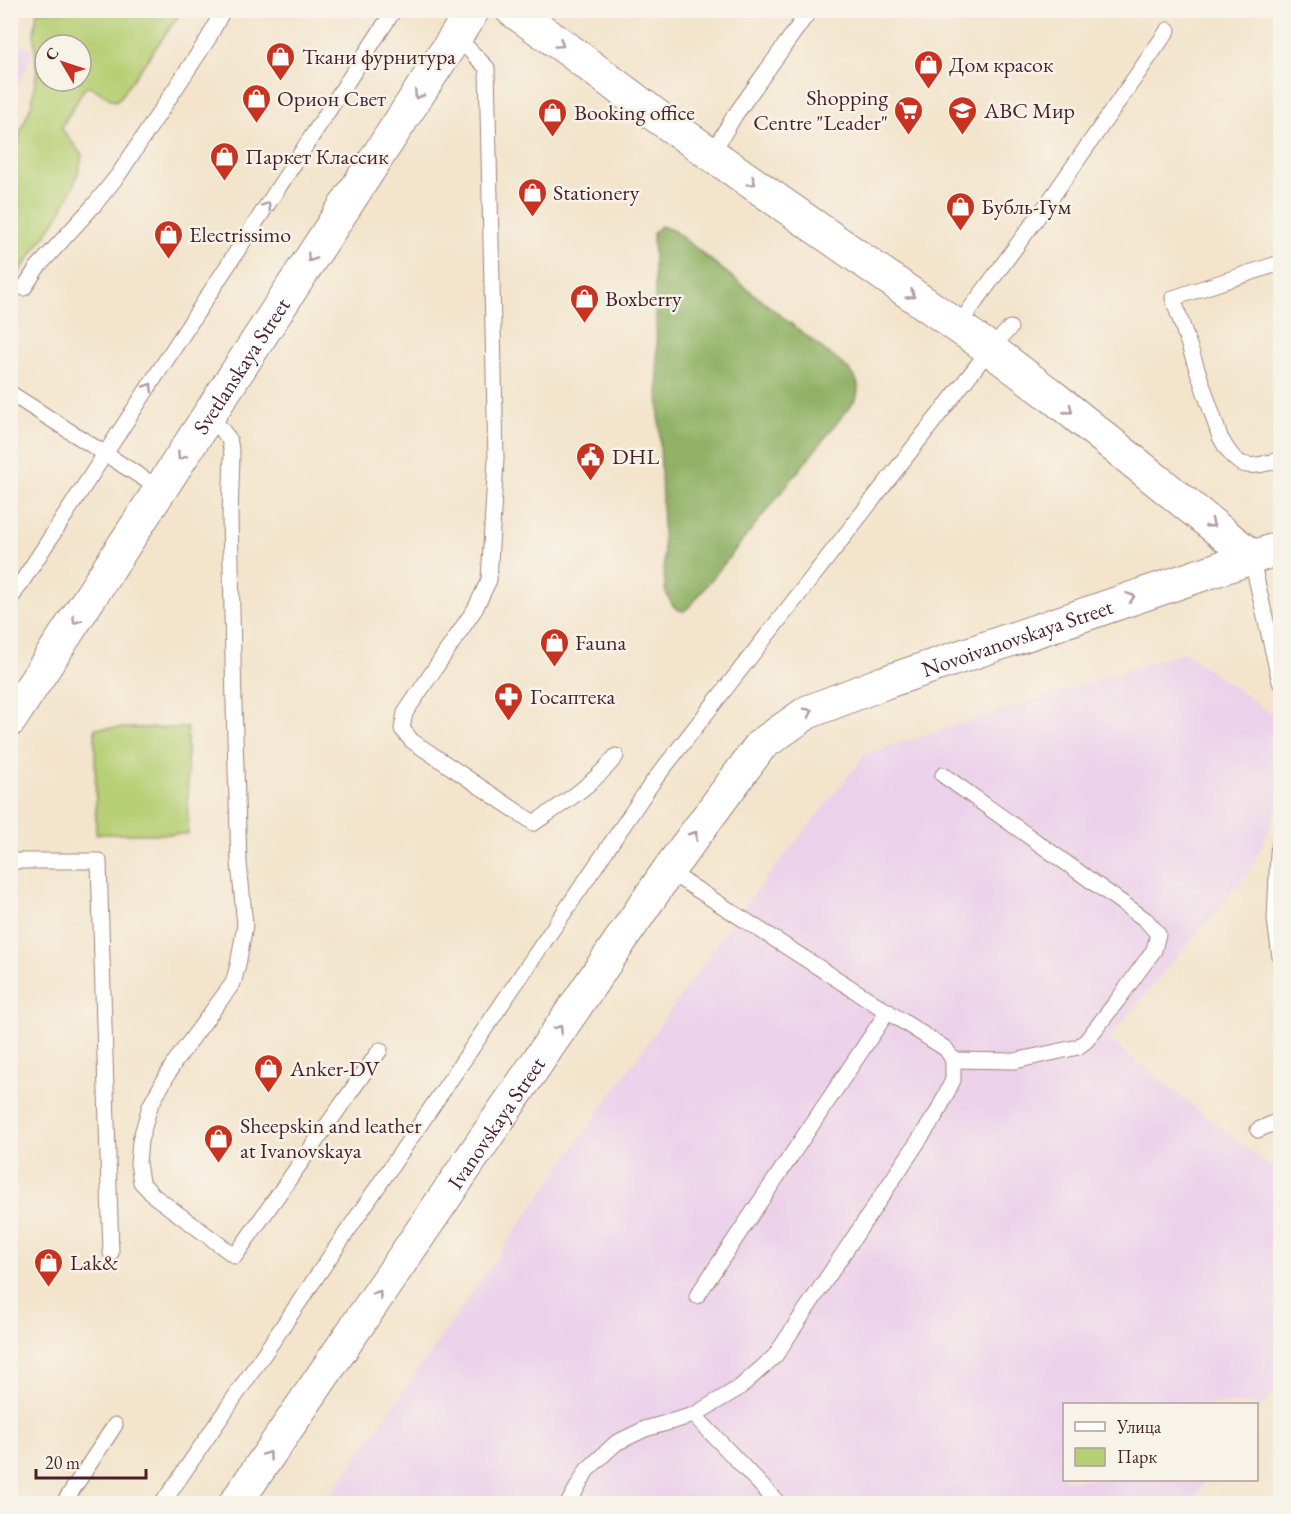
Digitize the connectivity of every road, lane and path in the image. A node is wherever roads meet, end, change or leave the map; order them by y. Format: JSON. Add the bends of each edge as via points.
{"nodes":[{"id":1,"x":224,"y":10,"type":"edge"},
{"id":2,"x":512,"y":10,"type":"edge"},
{"id":3,"x":810,"y":10,"type":"edge"},
{"id":4,"x":390,"y":17,"type":"edge"},
{"id":5,"x":464,"y":23,"type":"edge"},
{"id":6,"x":1168,"y":30,"type":"dead end"},
{"id":7,"x":712,"y":153,"type":"junction"},
{"id":8,"x":1281,"y":263,"type":"edge"},
{"id":9,"x":24,"y":288,"type":"dead end"},
{"id":10,"x":957,"y":327,"type":"junction"},
{"id":11,"x":1000,"y":339,"type":"junction"},
{"id":12,"x":10,"y":393,"type":"edge"},
{"id":13,"x":209,"y":414,"type":"junction"},
{"id":14,"x":106,"y":454,"type":"junction"},
{"id":15,"x":1281,"y":460,"type":"edge"},
{"id":16,"x":159,"y":489,"type":"junction"},
{"id":17,"x":1266,"y":552,"type":"edge"},
{"id":18,"x":10,"y":600,"type":"edge"},
{"id":19,"x":1281,"y":682,"type":"edge"},
{"id":20,"x":10,"y":720,"type":"edge"},
{"id":21,"x":761,"y":745,"type":"joint"},
{"id":22,"x":616,"y":756,"type":"dead end"},
{"id":23,"x":943,"y":775,"type":"dead end"},
{"id":24,"x":1281,"y":843,"type":"edge"},
{"id":25,"x":10,"y":861,"type":"edge"},
{"id":26,"x":668,"y":871,"type":"junction"},
{"id":27,"x":1281,"y":957,"type":"edge"},
{"id":28,"x":888,"y":1011,"type":"junction"},
{"id":29,"x":380,"y":1050,"type":"dead end"},
{"id":30,"x":953,"y":1060,"type":"junction"},
{"id":31,"x":1281,"y":1120,"type":"edge"},
{"id":32,"x":1258,"y":1130,"type":"dead end"},
{"id":33,"x":111,"y":1254,"type":"dead end"},
{"id":34,"x":697,"y":1296,"type":"dead end"},
{"id":35,"x":694,"y":1415,"type":"junction"},
{"id":36,"x":115,"y":1425,"type":"dead end"},
{"id":37,"x":63,"y":1503,"type":"edge"},
{"id":38,"x":162,"y":1503,"type":"edge"},
{"id":39,"x":235,"y":1503,"type":"edge"},
{"id":40,"x":568,"y":1503,"type":"edge"},
{"id":41,"x":779,"y":1503,"type":"edge"}],
"edges":[{"from":1,"to":9,"type":"lane","via":[[119,174]]},
{"from":2,"to":7,"type":"main road","one_way":true},
{"from":3,"to":7,"type":"lane"},
{"from":14,"to":4,"type":"lane","one_way":true},
{"from":5,"to":13,"type":"main road","name":"Svetlanskaya Street","one_way":true},
{"from":5,"to":22,"type":"lane","via":[[487,68],[496,459],[489,580],[475,609],[405,713],[402,729],[412,741],[534,823],[605,770]]},
{"from":6,"to":10,"type":"lane"},
{"from":7,"to":10,"type":"main road","one_way":true},
{"from":8,"to":15,"type":"lane","via":[[1173,298],[1230,456],[1243,466]]},
{"from":10,"to":11,"type":"main road"},
{"from":11,"to":17,"type":"main road","one_way":true,"via":[[1052,396]]},
{"from":11,"to":38,"type":"lane","via":[[652,783]]},
{"from":12,"to":14,"type":"lane"},
{"from":13,"to":16,"type":"main road","name":"Svetlanskaya Street","one_way":true},
{"from":13,"to":29,"type":"lane","via":[[229,439],[232,454],[234,705],[245,925],[232,983],[174,1064],[150,1106],[140,1141],[141,1182],[153,1196],[235,1256]]},
{"from":14,"to":16,"type":"lane"},
{"from":14,"to":18,"type":"lane"},
{"from":16,"to":20,"type":"main road","name":"Svetlanskaya Street","one_way":true},
{"from":17,"to":19,"type":"lane"},
{"from":21,"to":17,"type":"main road","name":"Novoivanovskaya Street","one_way":true,"via":[[807,712],[872,687]]},
{"from":26,"to":21,"type":"main road","name":"Ivanovskaya Street","one_way":true},
{"from":23,"to":30,"type":"lane","via":[[1146,920],[1158,934],[1154,950],[1078,1047],[1014,1060]]},
{"from":24,"to":27,"type":"lane","via":[[1275,920]]},
{"from":25,"to":33,"type":"lane","via":[[99,861]]},
{"from":26,"to":28,"type":"lane"},
{"from":39,"to":26,"type":"main road","name":"Ivanovskaya Street","one_way":true},
{"from":28,"to":30,"type":"lane","via":[[946,1049]]},
{"from":28,"to":34,"type":"lane"},
{"from":30,"to":35,"type":"lane","via":[[953,1080],[937,1113],[775,1356],[739,1388]]},
{"from":31,"to":32,"type":"lane"},
{"from":35,"to":40,"type":"lane","via":[[645,1429],[616,1443],[587,1470]]},
{"from":35,"to":41,"type":"lane"},
{"from":36,"to":37,"type":"lane"}]}
